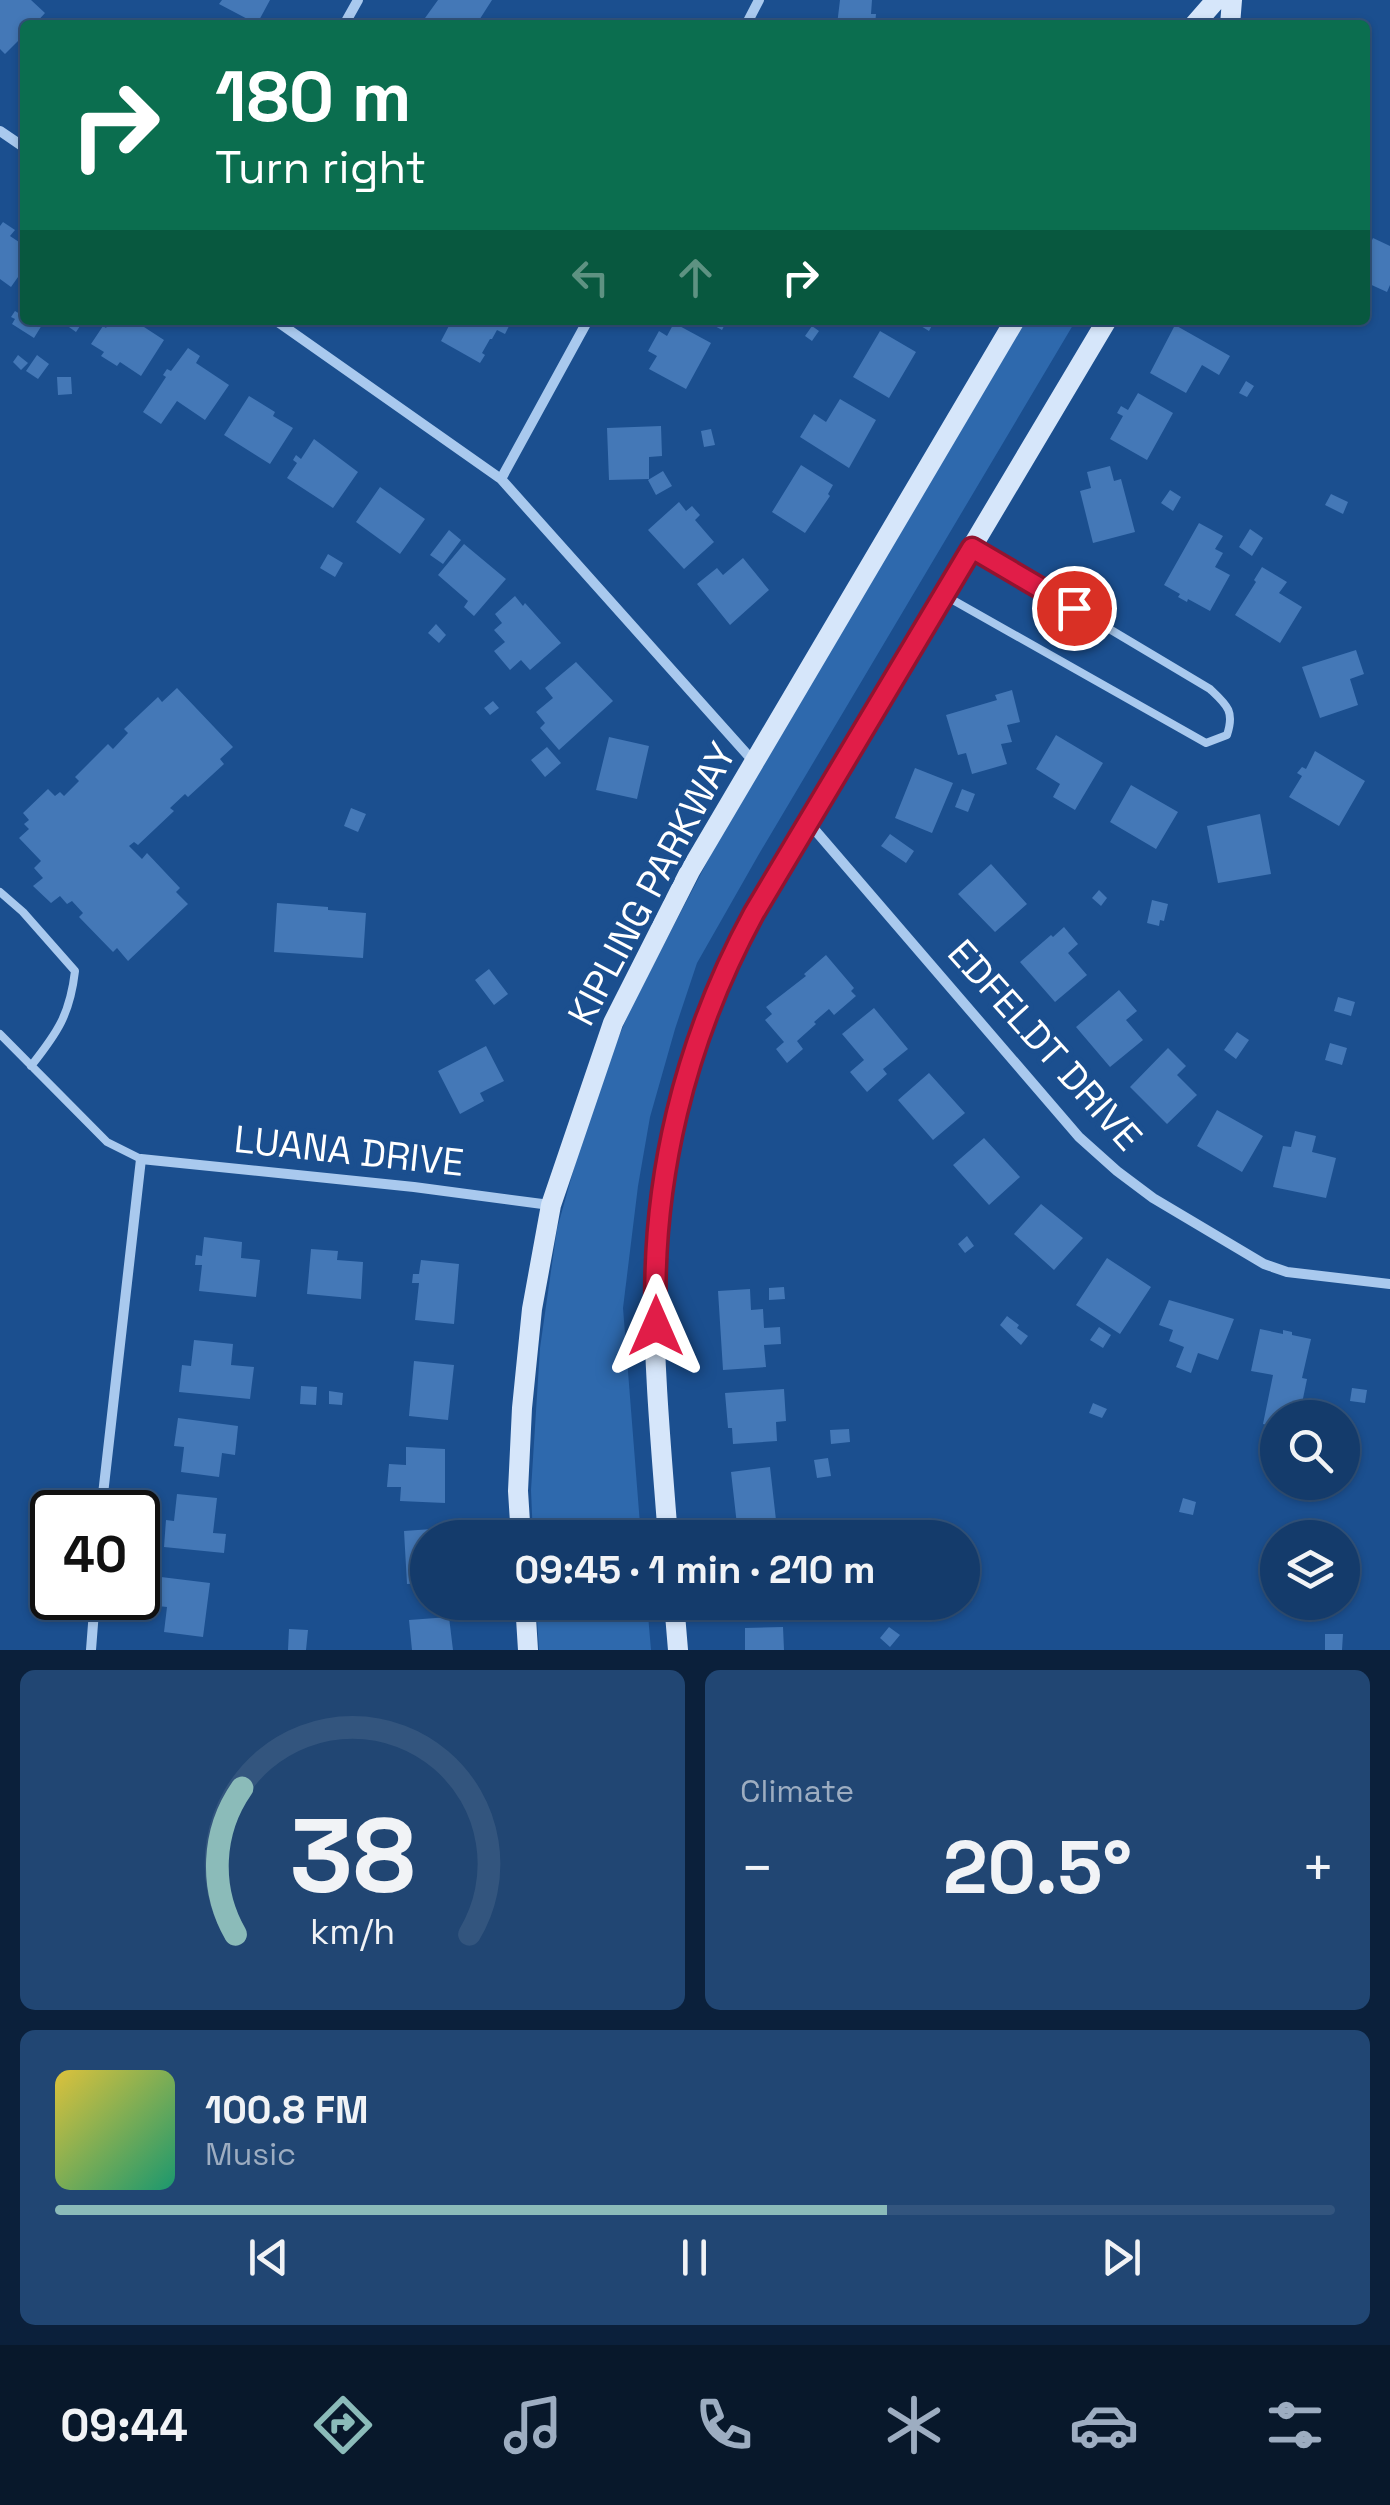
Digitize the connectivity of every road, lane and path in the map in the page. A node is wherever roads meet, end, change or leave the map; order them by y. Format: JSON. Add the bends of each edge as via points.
{"nodes":[{"id":1,"x":1216,"y":0,"type":"edge"},
{"id":2,"x":1198,"y":20,"type":"edge"},
{"id":3,"x":282,"y":325,"type":"edge"},
{"id":4,"x":585,"y":325,"type":"edge"},
{"id":5,"x":1011,"y":325,"type":"edge"},
{"id":6,"x":1105,"y":325,"type":"edge"},
{"id":7,"x":501,"y":479,"type":"junction"},
{"id":8,"x":972,"y":548,"type":"junction"},
{"id":9,"x":944,"y":595,"type":"junction"},
{"id":10,"x":754,"y":763,"type":"junction"},
{"id":11,"x":808,"y":822,"type":"junction"},
{"id":12,"x":0,"y":892,"type":"edge"},
{"id":13,"x":0,"y":1034,"type":"edge"},
{"id":14,"x":32,"y":1066,"type":"junction"},
{"id":15,"x":141,"y":1159,"type":"junction"},
{"id":16,"x":551,"y":1205,"type":"junction"},
{"id":17,"x":1390,"y":1284,"type":"edge"},
{"id":18,"x":103,"y":1490,"type":"edge"},
{"id":19,"x":520,"y":1520,"type":"edge"},
{"id":20,"x":667,"y":1520,"type":"edge"},
{"id":21,"x":92,"y":1620,"type":"edge"},
{"id":22,"x":526,"y":1620,"type":"edge"},
{"id":23,"x":676,"y":1620,"type":"edge"},
{"id":24,"x":90,"y":1650,"type":"edge"},
{"id":25,"x":528,"y":1650,"type":"edge"},
{"id":26,"x":678,"y":1650,"type":"edge"}],
"edges":[{"from":1,"to":2,"type":"street"},
{"from":3,"to":7,"type":"street"},
{"from":4,"to":7,"type":"street"},
{"from":5,"to":10,"type":"street","name":"KIPLING PARKWAY"},
{"from":6,"to":8,"type":"street"},
{"from":7,"to":10,"type":"street"},
{"from":8,"to":9,"type":"street"},
{"from":8,"to":9,"type":"lane","via":[[1210,689],[1227,706],[1227,735],[1206,742]]},
{"from":9,"to":11,"type":"street"},
{"from":10,"to":16,"type":"street","name":"KIPLING PARKWAY","via":[[613,1023]]},
{"from":11,"to":17,"type":"street","name":"EDFELDT DRIVE","via":[[1079,1137],[1116,1171],[1264,1264]]},
{"from":11,"to":20,"type":"street","via":[[729,958],[700,1033],[665,1169],[654,1292]]},
{"from":12,"to":14,"type":"lane","via":[[75,971],[58,1032]]},
{"from":13,"to":14,"type":"lane"},
{"from":14,"to":15,"type":"lane","via":[[107,1142]]},
{"from":15,"to":16,"type":"street","name":"LUANA DRIVE"},
{"from":15,"to":18,"type":"street"},
{"from":16,"to":19,"type":"street","name":"KIPLING PARKWAY","via":[[522,1408]]},
{"from":21,"to":24,"type":"street"},
{"from":22,"to":25,"type":"street"},
{"from":23,"to":26,"type":"street"}]}
